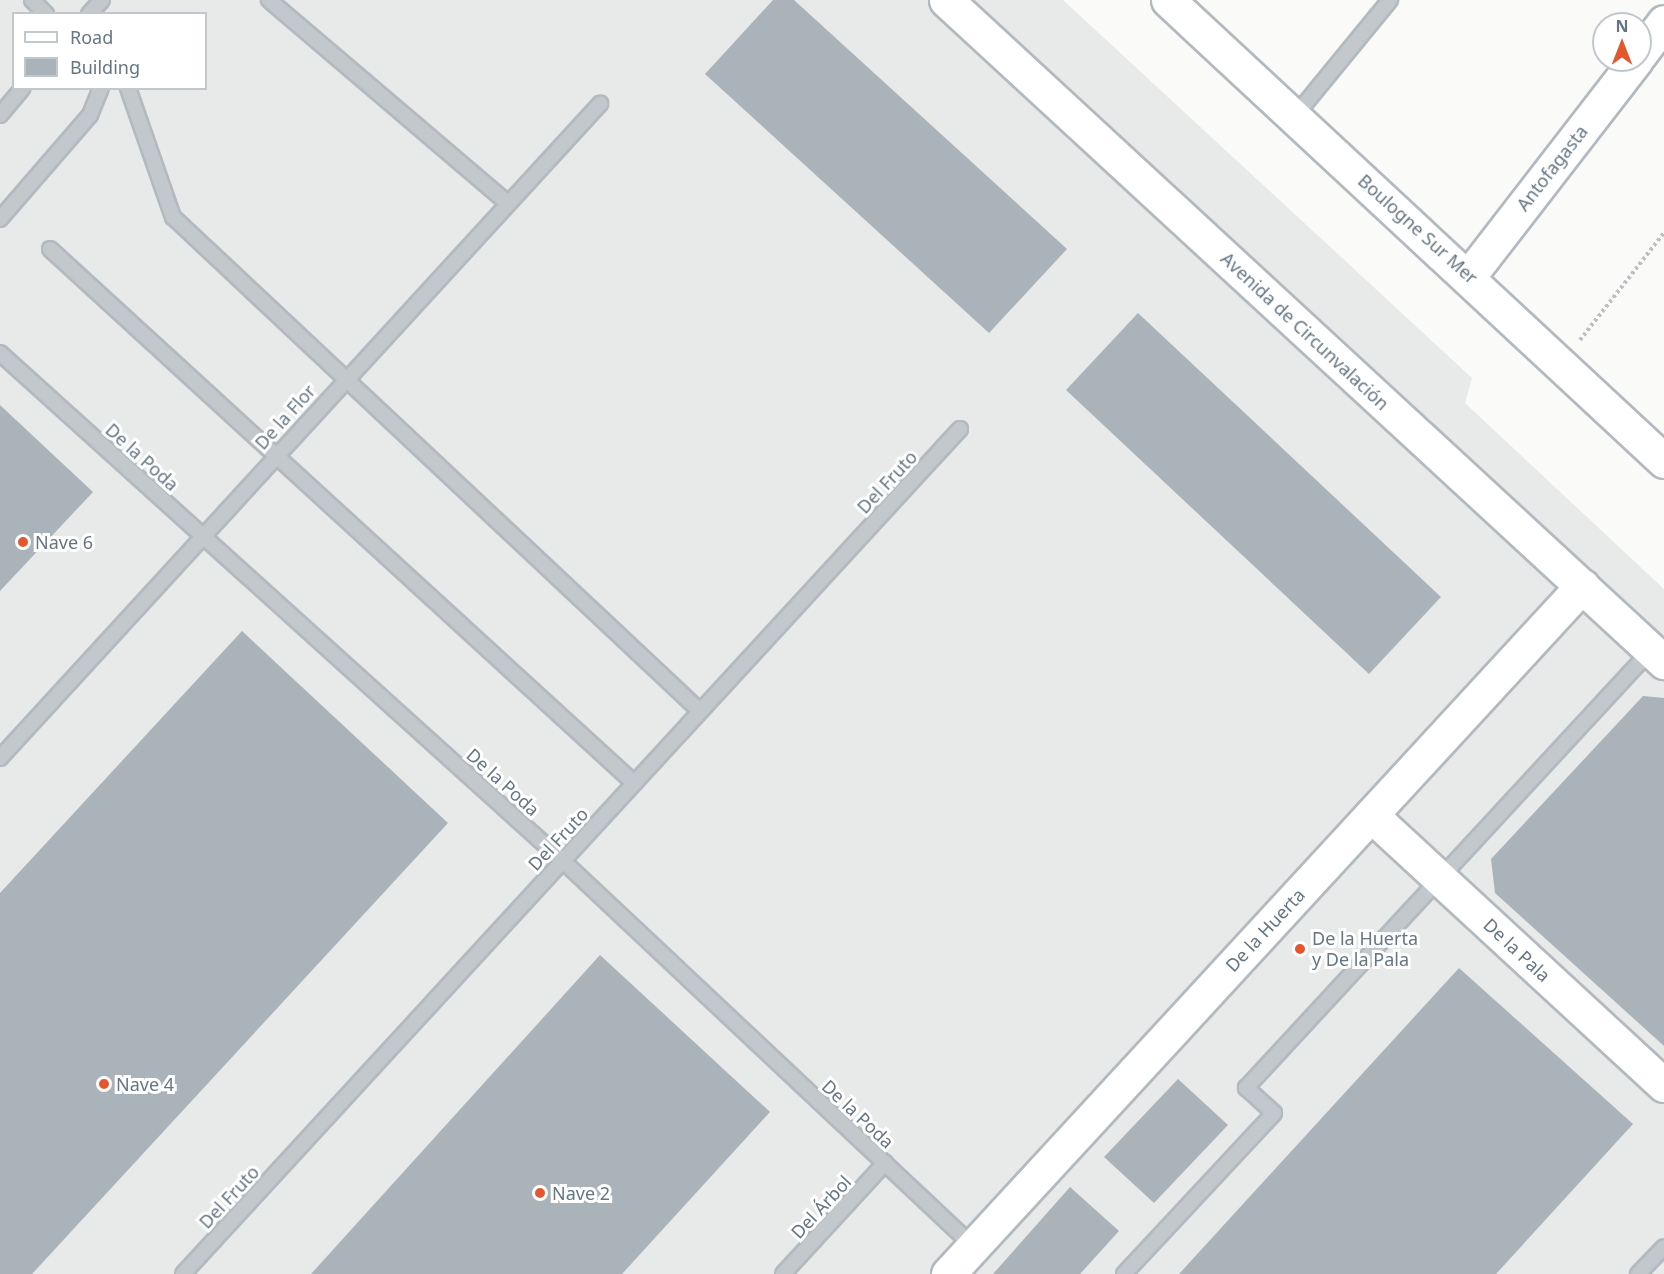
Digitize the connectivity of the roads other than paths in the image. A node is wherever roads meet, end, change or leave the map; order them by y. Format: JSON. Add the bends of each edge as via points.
{"nodes":[{"id":1,"x":32,"y":0,"type":"edge"},
{"id":2,"x":102,"y":0,"type":"edge"},
{"id":3,"x":268,"y":0,"type":"edge"},
{"id":4,"x":946,"y":0,"type":"edge"},
{"id":5,"x":1168,"y":0,"type":"edge"},
{"id":6,"x":1390,"y":0,"type":"edge"},
{"id":7,"x":44,"y":12,"type":"edge"},
{"id":8,"x":91,"y":12,"type":"edge"},
{"id":9,"x":1664,"y":22,"type":"edge"},
{"id":10,"x":1652,"y":38,"type":"edge"},
{"id":11,"x":1626,"y":72,"type":"edge"},
{"id":12,"x":21,"y":90,"type":"edge"},
{"id":13,"x":100,"y":90,"type":"edge"},
{"id":14,"x":129,"y":90,"type":"edge"},
{"id":15,"x":600,"y":104,"type":"dead end"},
{"id":16,"x":0,"y":115,"type":"edge"},
{"id":17,"x":1295,"y":116,"type":"junction"},
{"id":18,"x":506,"y":202,"type":"junction"},
{"id":19,"x":0,"y":219,"type":"edge"},
{"id":20,"x":50,"y":249,"type":"dead end"},
{"id":21,"x":1469,"y":276,"type":"junction"},
{"id":22,"x":0,"y":353,"type":"edge"},
{"id":23,"x":343,"y":380,"type":"junction"},
{"id":24,"x":960,"y":429,"type":"dead end"},
{"id":25,"x":277,"y":453,"type":"junction"},
{"id":26,"x":1664,"y":461,"type":"edge"},
{"id":27,"x":204,"y":537,"type":"junction"},
{"id":28,"x":1582,"y":585,"type":"junction"},
{"id":29,"x":1658,"y":656,"type":"edge"},
{"id":30,"x":700,"y":711,"type":"junction"},
{"id":31,"x":0,"y":758,"type":"edge"},
{"id":32,"x":634,"y":783,"type":"junction"},
{"id":33,"x":1371,"y":815,"type":"junction"},
{"id":34,"x":563,"y":861,"type":"junction"},
{"id":35,"x":1440,"y":879,"type":"junction"},
{"id":36,"x":1664,"y":1085,"type":"edge"},
{"id":37,"x":885,"y":1163,"type":"junction"},
{"id":38,"x":973,"y":1247,"type":"junction"},
{"id":39,"x":1664,"y":1247,"type":"edge"},
{"id":40,"x":183,"y":1274,"type":"edge"},
{"id":41,"x":783,"y":1274,"type":"edge"},
{"id":42,"x":948,"y":1274,"type":"edge"},
{"id":43,"x":1124,"y":1274,"type":"edge"},
{"id":44,"x":1638,"y":1274,"type":"edge"}],
"edges":[{"from":1,"to":7,"type":"lane"},
{"from":2,"to":8,"type":"lane"},
{"from":3,"to":18,"type":"lane"},
{"from":4,"to":28,"type":"street","name":"Avenida de Circunvalación"},
{"from":5,"to":17,"type":"street","name":"Boulogne Sur Mer"},
{"from":6,"to":17,"type":"lane"},
{"from":9,"to":10,"type":"street"},
{"from":11,"to":21,"type":"street","name":"Antofagasta"},
{"from":12,"to":16,"type":"lane"},
{"from":13,"to":19,"type":"lane","via":[[90,115]]},
{"from":14,"to":23,"type":"lane","via":[[173,217]]},
{"from":15,"to":18,"type":"lane","name":"De la Flor"},
{"from":17,"to":21,"type":"street","name":"Boulogne Sur Mer"},
{"from":18,"to":23,"type":"lane","name":"De la Flor"},
{"from":20,"to":25,"type":"lane"},
{"from":21,"to":26,"type":"street","name":"Boulogne Sur Mer"},
{"from":22,"to":27,"type":"lane","name":"De la Poda"},
{"from":23,"to":25,"type":"lane","name":"De la Flor"},
{"from":23,"to":30,"type":"lane"},
{"from":24,"to":30,"type":"lane","name":"Del Fruto"},
{"from":25,"to":27,"type":"lane","name":"De la Flor"},
{"from":25,"to":32,"type":"lane"},
{"from":27,"to":31,"type":"lane","name":"De la Flor"},
{"from":27,"to":34,"type":"lane","name":"De la Poda"},
{"from":28,"to":29,"type":"street","name":"Avenida de Circunvalación"},
{"from":28,"to":33,"type":"street","name":"De la Huerta"},
{"from":29,"to":35,"type":"lane"},
{"from":30,"to":32,"type":"lane","name":"Del Fruto"},
{"from":32,"to":34,"type":"lane","name":"Del Fruto"},
{"from":33,"to":35,"type":"street","name":"De la Pala"},
{"from":33,"to":38,"type":"street","name":"De la Huerta"},
{"from":34,"to":37,"type":"lane","name":"De la Poda"},
{"from":34,"to":40,"type":"lane","name":"Del Fruto"},
{"from":35,"to":36,"type":"street","name":"De la Pala"},
{"from":35,"to":43,"type":"lane","via":[[1246,1088],[1274,1113]]},
{"from":37,"to":38,"type":"lane","name":"De la Poda"},
{"from":37,"to":41,"type":"lane","name":"Del Árbol"},
{"from":38,"to":42,"type":"street","name":"De la Huerta"},
{"from":39,"to":44,"type":"lane"}]}
